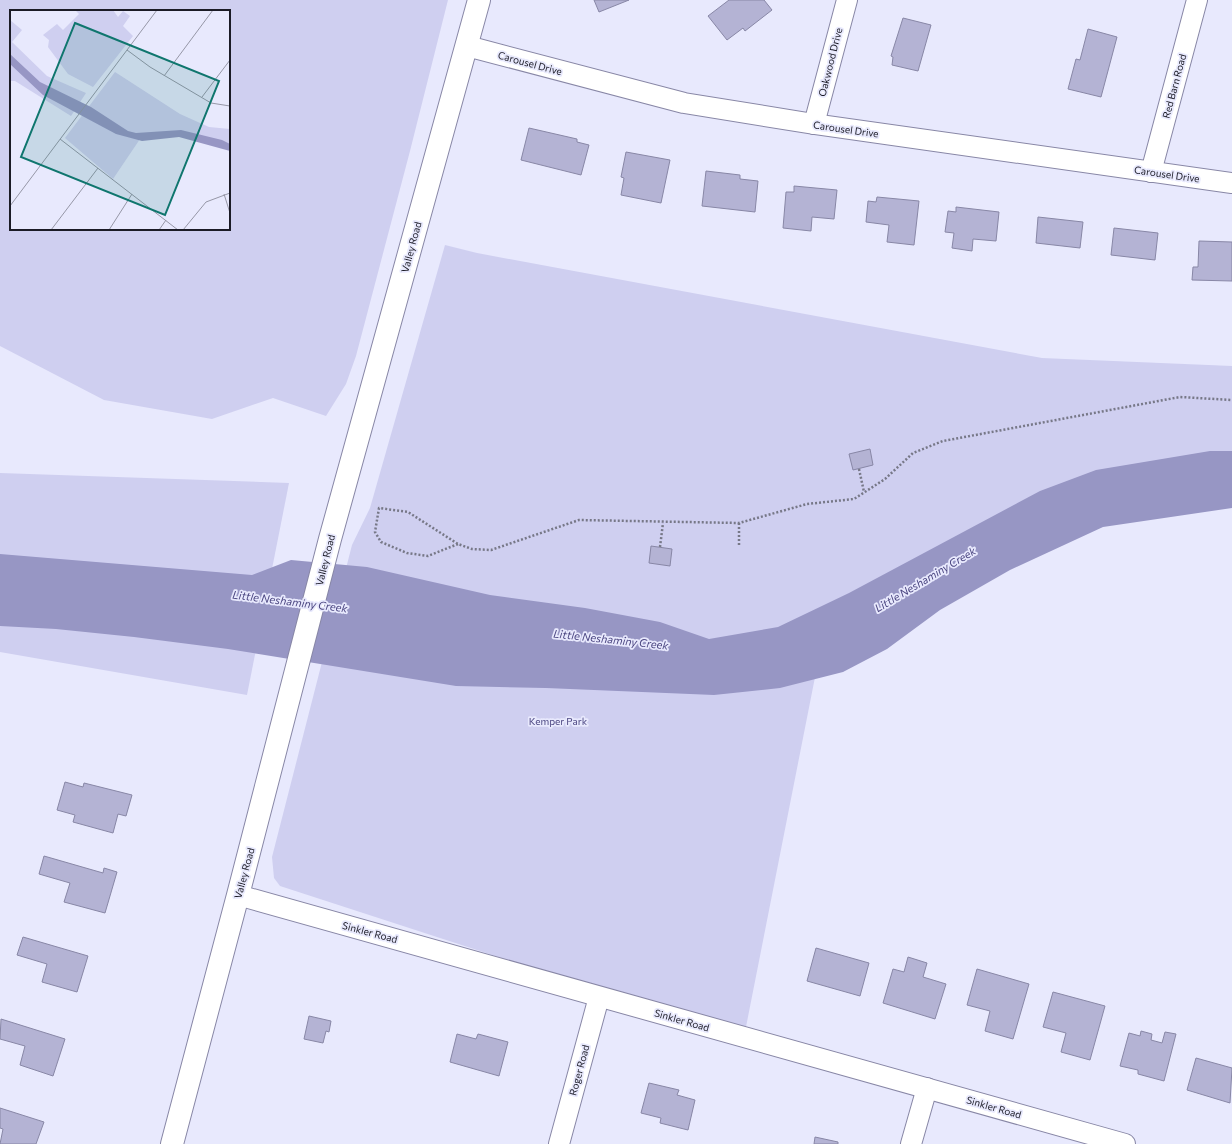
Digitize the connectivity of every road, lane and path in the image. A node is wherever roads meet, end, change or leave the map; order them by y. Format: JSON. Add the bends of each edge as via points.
{"nodes":[{"id":1,"x":479,"y":0,"type":"edge"},
{"id":2,"x":847,"y":0,"type":"edge"},
{"id":3,"x":1197,"y":0,"type":"edge"},
{"id":4,"x":467,"y":46,"type":"junction"},
{"id":5,"x":814,"y":124,"type":"junction"},
{"id":6,"x":1151,"y":172,"type":"junction"},
{"id":7,"x":1232,"y":183,"type":"edge"},
{"id":8,"x":1232,"y":400,"type":"edge"},
{"id":9,"x":860,"y":468,"type":"dead end"},
{"id":10,"x":864,"y":492,"type":"junction"},
{"id":11,"x":664,"y":523,"type":"junction"},
{"id":12,"x":739,"y":523,"type":"junction"},
{"id":13,"x":458,"y":544,"type":"junction"},
{"id":14,"x":660,"y":547,"type":"dead end"},
{"id":15,"x":739,"y":547,"type":"dead end"},
{"id":16,"x":238,"y":895,"type":"junction"},
{"id":17,"x":599,"y":997,"type":"junction"},
{"id":18,"x":926,"y":1088,"type":"junction"},
{"id":19,"x":172,"y":1144,"type":"edge"},
{"id":20,"x":559,"y":1144,"type":"edge"},
{"id":21,"x":911,"y":1144,"type":"edge"},
{"id":22,"x":1125,"y":1144,"type":"edge"}],
"edges":[{"from":1,"to":4,"type":"street","name":"Valley Road"},
{"from":2,"to":5,"type":"street","name":"Oakwood Drive"},
{"from":3,"to":6,"type":"street","name":"Red Barn Road"},
{"from":4,"to":5,"type":"street","name":"Carousel Drive","via":[[684,103]]},
{"from":4,"to":16,"type":"street","name":"Valley Road","via":[[330,539]]},
{"from":5,"to":6,"type":"street","name":"Carousel Drive"},
{"from":6,"to":7,"type":"street","name":"Carousel Drive"},
{"from":8,"to":10,"type":"path","via":[[1180,397],[943,441],[913,453],[885,479]]},
{"from":9,"to":10,"type":"path"},
{"from":10,"to":12,"type":"path","via":[[854,499],[807,504]]},
{"from":11,"to":12,"type":"path"},
{"from":11,"to":13,"type":"path","via":[[579,520],[491,550],[472,549]]},
{"from":11,"to":14,"type":"path"},
{"from":12,"to":15,"type":"path"},
{"from":13,"to":13,"type":"path","via":[[428,556],[407,553],[380,542],[375,532],[379,508],[408,512]]},
{"from":16,"to":17,"type":"street","name":"Sinkler Road"},
{"from":16,"to":19,"type":"street","name":"Valley Road"},
{"from":17,"to":18,"type":"street","name":"Sinkler Road"},
{"from":17,"to":20,"type":"street","name":"Roger Road"},
{"from":18,"to":21,"type":"street"},
{"from":18,"to":22,"type":"street","name":"Sinkler Road"}]}
